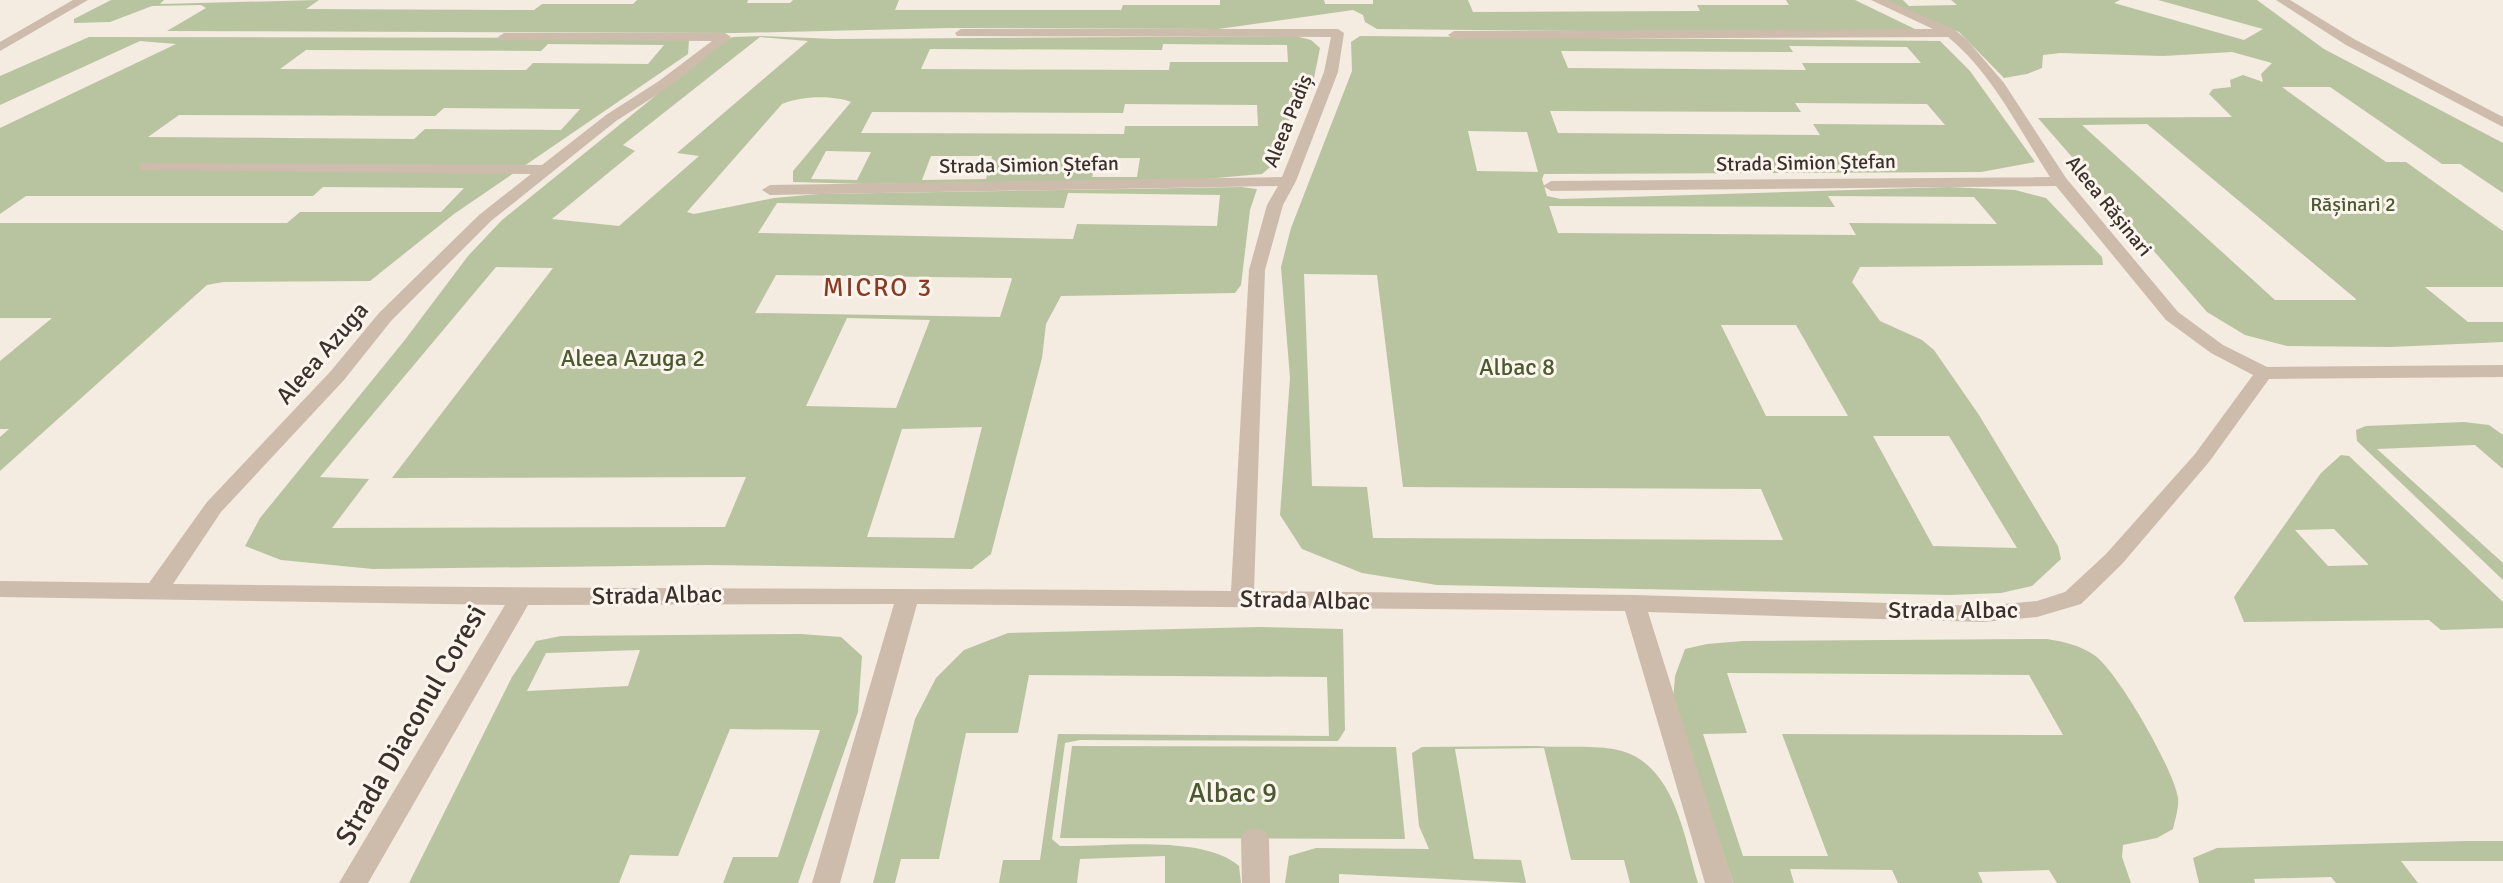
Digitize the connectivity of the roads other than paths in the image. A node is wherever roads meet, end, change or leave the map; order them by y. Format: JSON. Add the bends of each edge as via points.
{"nodes":[{"id":1,"x":82,"y":0,"type":"edge"},
{"id":2,"x":1877,"y":0,"type":"edge"},
{"id":3,"x":2282,"y":0,"type":"edge"},
{"id":4,"x":961,"y":33,"type":"dead end"},
{"id":5,"x":1951,"y":33,"type":"junction"},
{"id":6,"x":1454,"y":35,"type":"dead end"},
{"id":7,"x":504,"y":37,"type":"dead end"},
{"id":8,"x":0,"y":47,"type":"edge"},
{"id":9,"x":2503,"y":123,"type":"edge"},
{"id":10,"x":145,"y":166,"type":"dead end"},
{"id":11,"x":546,"y":170,"type":"junction"},
{"id":12,"x":1288,"y":181,"type":"junction"},
{"id":13,"x":2060,"y":181,"type":"junction"},
{"id":14,"x":1551,"y":186,"type":"dead end"},
{"id":15,"x":770,"y":190,"type":"dead end"},
{"id":16,"x":2503,"y":371,"type":"edge"},
{"id":17,"x":2264,"y":373,"type":"junction"},
{"id":18,"x":0,"y":589,"type":"edge"},
{"id":19,"x":157,"y":589,"type":"junction"},
{"id":20,"x":908,"y":596,"type":"junction"},
{"id":21,"x":521,"y":597,"type":"junction"},
{"id":22,"x":1242,"y":599,"type":"junction"},
{"id":23,"x":1634,"y":603,"type":"junction"},
{"id":24,"x":1255,"y":839,"type":"dead end"},
{"id":25,"x":353,"y":883,"type":"edge"},
{"id":26,"x":826,"y":883,"type":"edge"},
{"id":27,"x":1256,"y":883,"type":"edge"},
{"id":28,"x":1719,"y":883,"type":"edge"}],
"edges":[{"from":1,"to":8,"type":"street"},
{"from":2,"to":5,"type":"street","name":"Aleea Rășinari"},
{"from":3,"to":9,"type":"street"},
{"from":4,"to":12,"type":"street","name":"Aleea Padiș","via":[[1338,33],[1331,72]]},
{"from":5,"to":6,"type":"street"},
{"from":5,"to":13,"type":"street","name":"Aleea Rășinari","via":[[1999,86]]},
{"from":7,"to":11,"type":"street","name":"Aleea Azuga","via":[[725,37]]},
{"from":10,"to":11,"type":"street"},
{"from":11,"to":19,"type":"street","name":"Aleea Azuga","via":[[485,218],[385,317],[214,507]]},
{"from":12,"to":15,"type":"street","name":"Strada Simion Ștefan"},
{"from":12,"to":22,"type":"street","name":"Aleea Padiș","via":[[1275,205],[1257,270]]},
{"from":13,"to":14,"type":"street","name":"Strada Simion Ștefan"},
{"from":13,"to":17,"type":"street","name":"Aleea Rășinari","via":[[2172,316],[2217,349]]},
{"from":16,"to":17,"type":"street"},
{"from":17,"to":23,"type":"street","name":"Strada Albac","via":[[2202,458],[2073,598],[2037,609],[1983,614]]},
{"from":18,"to":19,"type":"street","name":"Strada Albac"},
{"from":19,"to":21,"type":"street","name":"Strada Albac"},
{"from":20,"to":21,"type":"street","name":"Strada Albac"},
{"from":20,"to":22,"type":"street","name":"Strada Albac"},
{"from":20,"to":26,"type":"street"},
{"from":21,"to":25,"type":"street","name":"Strada Diaconul Coresi"},
{"from":22,"to":23,"type":"street","name":"Strada Albac"},
{"from":23,"to":28,"type":"street"},
{"from":24,"to":27,"type":"street"}]}
